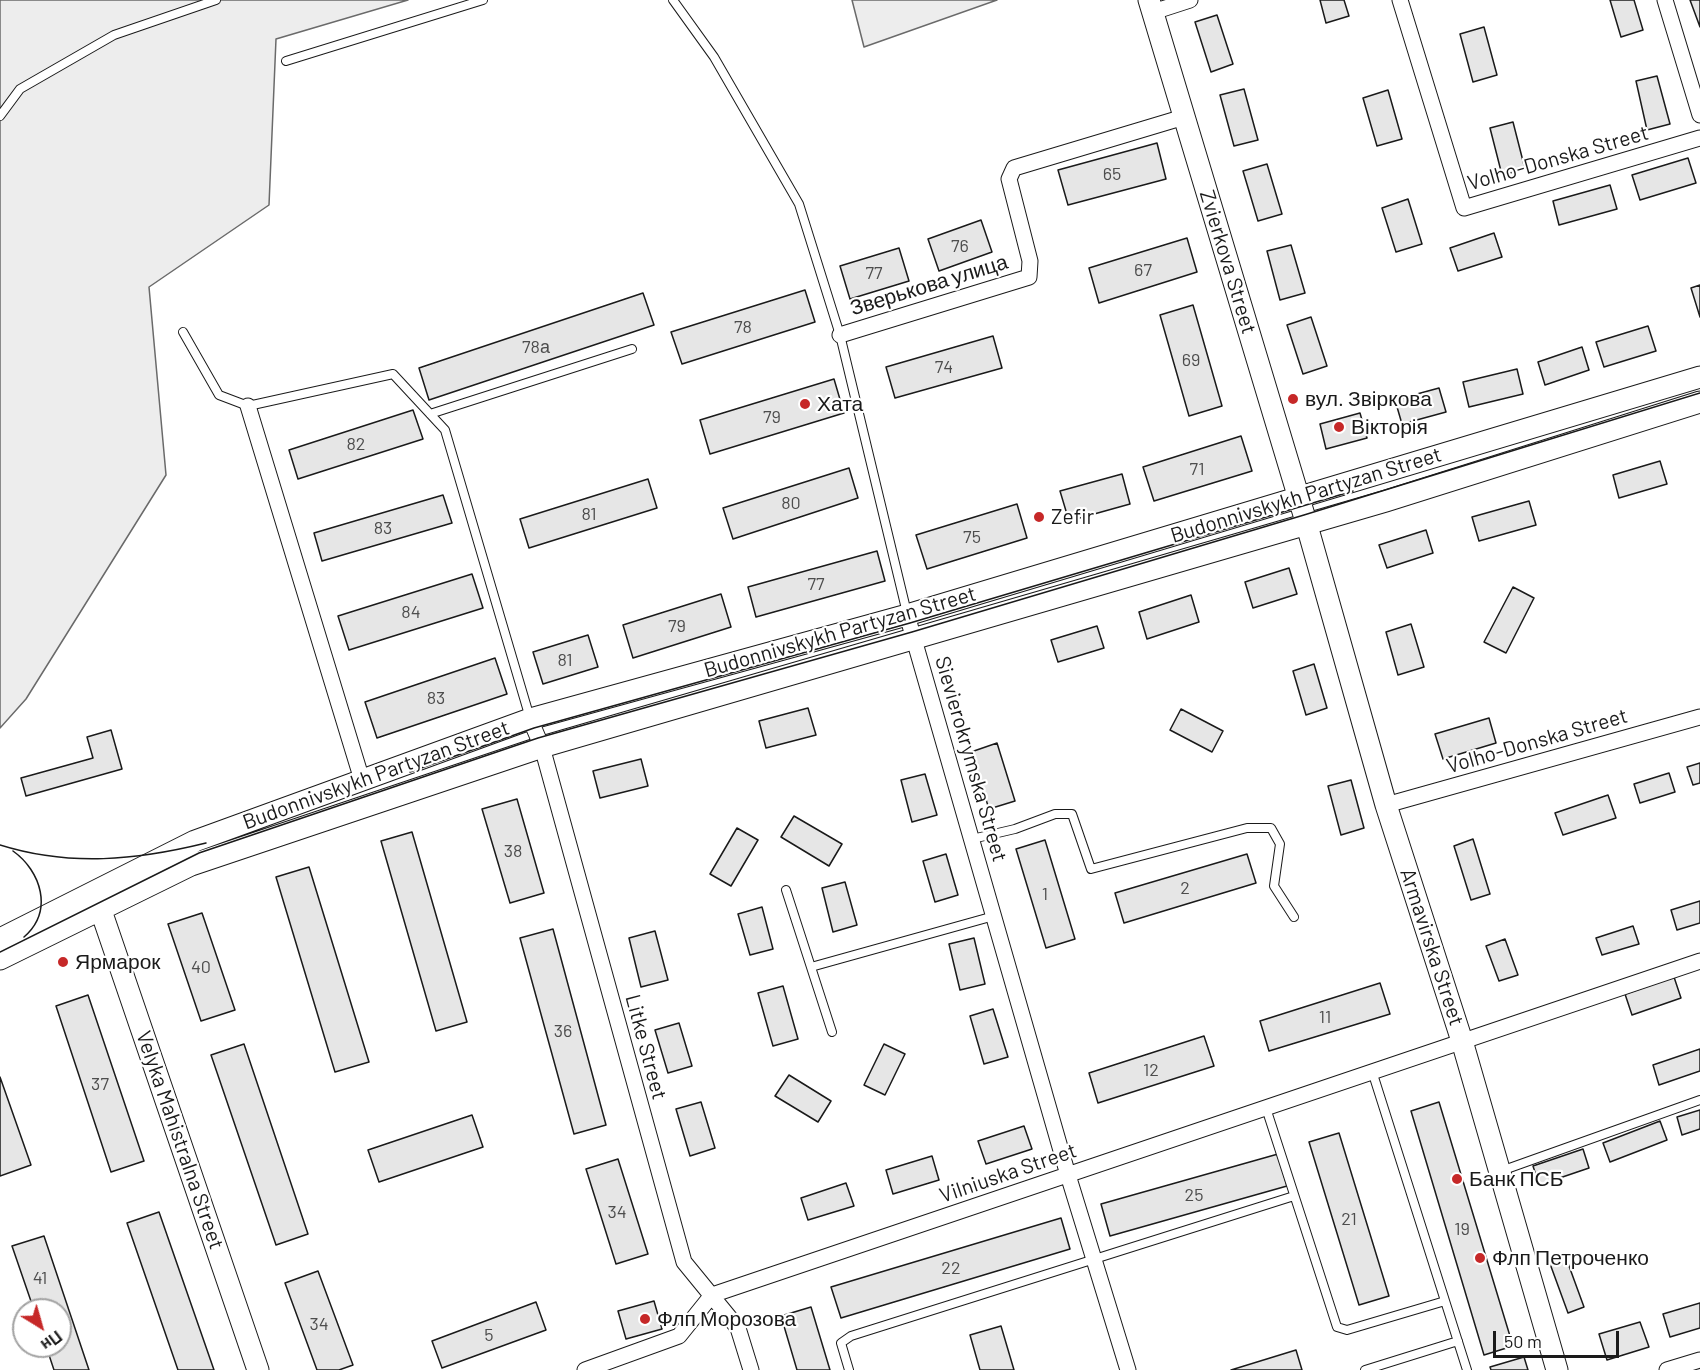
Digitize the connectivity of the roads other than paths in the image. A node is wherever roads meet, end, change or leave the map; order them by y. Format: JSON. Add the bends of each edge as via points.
{"nodes":[{"id":1,"x":216,"y":0,"type":"edge"},
{"id":2,"x":483,"y":0,"type":"edge"},
{"id":3,"x":673,"y":0,"type":"edge"},
{"id":4,"x":1190,"y":0,"type":"edge"},
{"id":5,"x":1400,"y":0,"type":"edge"},
{"id":6,"x":1665,"y":0,"type":"edge"},
{"id":7,"x":1151,"y":6,"type":"edge"},
{"id":8,"x":285,"y":61,"type":"dead end"},
{"id":9,"x":1700,"y":115,"type":"edge"},
{"id":10,"x":0,"y":116,"type":"edge"},
{"id":11,"x":1184,"y":117,"type":"junction"},
{"id":12,"x":1700,"y":138,"type":"edge"},
{"id":13,"x":183,"y":332,"type":"dead end"},
{"id":14,"x":840,"y":335,"type":"junction"},
{"id":15,"x":632,"y":349,"type":"dead end"},
{"id":16,"x":1700,"y":377,"type":"edge"},
{"id":17,"x":1700,"y":402,"type":"edge"},
{"id":18,"x":248,"y":406,"type":"junction"},
{"id":19,"x":430,"y":414,"type":"junction"},
{"id":20,"x":1299,"y":497,"type":"junction"},
{"id":21,"x":1307,"y":525,"type":"junction"},
{"id":22,"x":907,"y":615,"type":"junction"},
{"id":23,"x":915,"y":640,"type":"junction"},
{"id":24,"x":1700,"y":717,"type":"edge"},
{"id":25,"x":530,"y":719,"type":"junction"},
{"id":26,"x":542,"y":747,"type":"junction"},
{"id":27,"x":362,"y":780,"type":"junction"},
{"id":28,"x":1386,"y":805,"type":"junction"},
{"id":29,"x":972,"y":839,"type":"junction"},
{"id":30,"x":786,"y":890,"type":"dead end"},
{"id":31,"x":99,"y":902,"type":"junction"},
{"id":32,"x":994,"y":916,"type":"junction"},
{"id":33,"x":1294,"y":918,"type":"dead end"},
{"id":34,"x":0,"y":939,"type":"edge"},
{"id":35,"x":0,"y":959,"type":"edge"},
{"id":36,"x":1700,"y":961,"type":"edge"},
{"id":37,"x":811,"y":967,"type":"junction"},
{"id":38,"x":832,"y":1032,"type":"dead end"},
{"id":39,"x":1462,"y":1041,"type":"junction"},
{"id":40,"x":1372,"y":1071,"type":"junction"},
{"id":41,"x":1700,"y":1100,"type":"edge"},
{"id":42,"x":1266,"y":1107,"type":"junction"},
{"id":43,"x":1500,"y":1171,"type":"junction"},
{"id":44,"x":1068,"y":1175,"type":"junction"},
{"id":45,"x":1294,"y":1196,"type":"junction"},
{"id":46,"x":1094,"y":1257,"type":"junction"},
{"id":47,"x":712,"y":1295,"type":"junction"},
{"id":48,"x":1445,"y":1300,"type":"junction"},
{"id":49,"x":1458,"y":1341,"type":"junction"},
{"id":50,"x":1700,"y":1360,"type":"edge"},
{"id":51,"x":258,"y":1370,"type":"edge"},
{"id":52,"x":585,"y":1370,"type":"edge"},
{"id":53,"x":751,"y":1370,"type":"edge"},
{"id":54,"x":849,"y":1370,"type":"edge"},
{"id":55,"x":1128,"y":1370,"type":"edge"},
{"id":56,"x":1365,"y":1370,"type":"edge"},
{"id":57,"x":1467,"y":1370,"type":"edge"},
{"id":58,"x":1557,"y":1370,"type":"edge"},
{"id":59,"x":1667,"y":1370,"type":"edge"}],
"edges":[{"from":1,"to":10,"type":"lane","via":[[114,35],[20,89]]},
{"from":2,"to":8,"type":"lane"},
{"from":3,"to":14,"type":"lane","via":[[714,57],[799,204]]},
{"from":4,"to":7,"type":"street"},
{"from":5,"to":12,"type":"street","name":"Volho-Donska Street","via":[[1464,208]]},
{"from":6,"to":9,"type":"street"},
{"from":7,"to":11,"type":"main road","name":"Zvierkova Street"},
{"from":11,"to":14,"type":"street","name":"Зверькова улица","via":[[1014,168],[1009,178],[1030,261],[1029,277]]},
{"from":11,"to":20,"type":"main road","name":"Zvierkova Street"},
{"from":13,"to":18,"type":"lane","via":[[219,395]]},
{"from":14,"to":22,"type":"lane"},
{"from":15,"to":19,"type":"lane"},
{"from":16,"to":20,"type":"main road","name":"Budonnivskykh Partyzan Street"},
{"from":17,"to":21,"type":"main road","name":"Budonnivskykh Partyzan Street"},
{"from":18,"to":19,"type":"lane","via":[[393,374]]},
{"from":18,"to":27,"type":"street"},
{"from":19,"to":25,"type":"lane","via":[[445,430]]},
{"from":20,"to":21,"type":"main road","name":"Zvierkova Street"},
{"from":20,"to":22,"type":"main road","name":"Budonnivskykh Partyzan Street"},
{"from":21,"to":23,"type":"main road","name":"Budonnivskykh Partyzan Street"},
{"from":21,"to":28,"type":"main road","name":"Armavirska Street"},
{"from":22,"to":23,"type":"street","name":"Sievierokrymska Street"},
{"from":22,"to":25,"type":"main road","name":"Budonnivskykh Partyzan Street"},
{"from":23,"to":26,"type":"main road","name":"Budonnivskykh Partyzan Street"},
{"from":23,"to":29,"type":"street","name":"Sievierokrymska Street"},
{"from":24,"to":28,"type":"street","name":"Volho-Donska Street"},
{"from":25,"to":26,"type":"street","name":"Litke Street"},
{"from":25,"to":27,"type":"main road","name":"Budonnivskykh Partyzan Street"},
{"from":26,"to":31,"type":"main road","name":"Budonnivskykh Partyzan Street","via":[[190,865]]},
{"from":26,"to":47,"type":"street","name":"Litke Street","via":[[684,1262]]},
{"from":27,"to":31,"type":"main road","name":"Budonnivskykh Partyzan Street","via":[[195,841]]},
{"from":28,"to":39,"type":"main road","name":"Armavirska Street"},
{"from":29,"to":32,"type":"street","name":"Sievierokrymska Street"},
{"from":29,"to":33,"type":"lane","via":[[1054,814],[1072,814],[1091,869],[1247,828],[1271,828],[1280,844],[1274,886]]},
{"from":30,"to":37,"type":"lane"},
{"from":31,"to":34,"type":"main road","name":"Budonnivskykh Partyzan Street"},
{"from":31,"to":35,"type":"main road","name":"Budonnivskykh Partyzan Street"},
{"from":31,"to":51,"type":"main road","name":"Velyka Mahistralna Street"},
{"from":32,"to":37,"type":"lane"},
{"from":32,"to":44,"type":"street","name":"Sievierokrymska Street"},
{"from":36,"to":39,"type":"street"},
{"from":37,"to":38,"type":"lane"},
{"from":39,"to":40,"type":"street","name":"Vilniuska Street"},
{"from":39,"to":43,"type":"main road","name":"Armavirska Street"},
{"from":40,"to":42,"type":"street","name":"Vilniuska Street"},
{"from":40,"to":48,"type":"lane"},
{"from":41,"to":43,"type":"lane"},
{"from":42,"to":44,"type":"street","name":"Vilniuska Street"},
{"from":42,"to":45,"type":"lane"},
{"from":43,"to":58,"type":"main road","name":"Armavirska Street"},
{"from":44,"to":46,"type":"street"},
{"from":44,"to":47,"type":"street","name":"Vilniuska Street"},
{"from":45,"to":46,"type":"lane"},
{"from":45,"to":48,"type":"lane","via":[[1336,1327],[1347,1330]]},
{"from":46,"to":54,"type":"lane","via":[[851,1336],[841,1343]]},
{"from":46,"to":55,"type":"street"},
{"from":47,"to":52,"type":"street","via":[[679,1336]]},
{"from":47,"to":53,"type":"street","name":"Litke Street","via":[[738,1328]]},
{"from":48,"to":49,"type":"lane"},
{"from":49,"to":56,"type":"lane"},
{"from":49,"to":57,"type":"lane"},
{"from":50,"to":59,"type":"street"}]}
